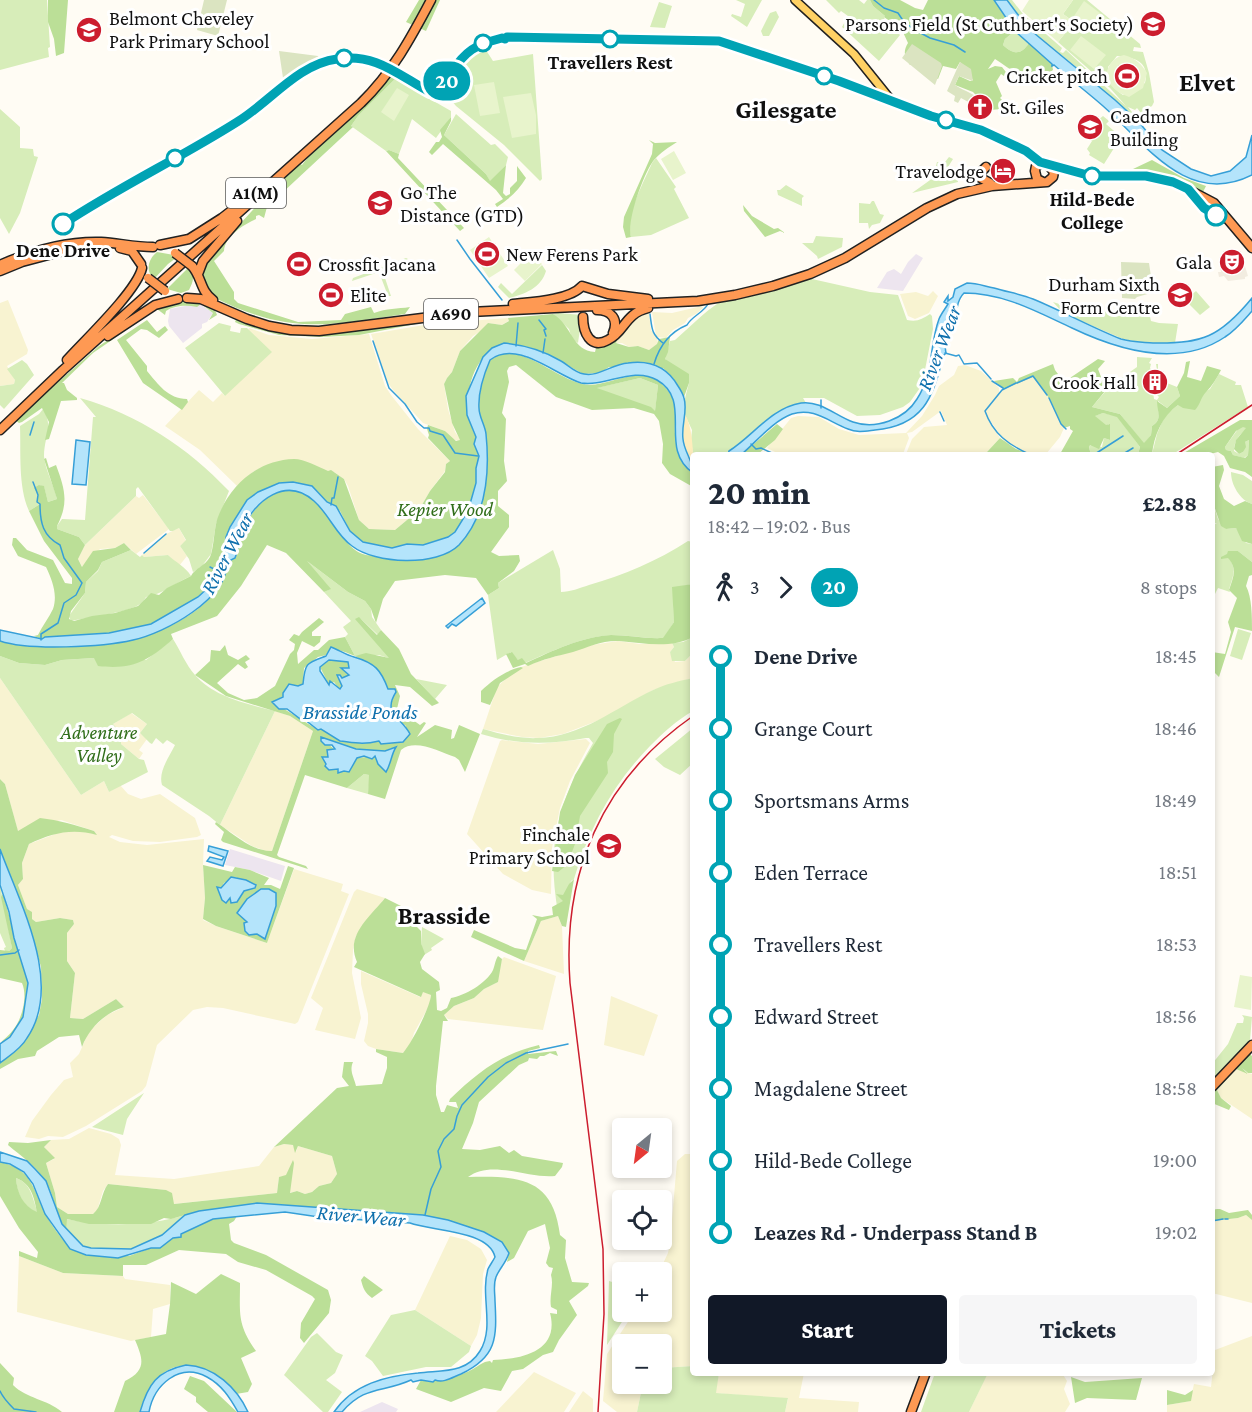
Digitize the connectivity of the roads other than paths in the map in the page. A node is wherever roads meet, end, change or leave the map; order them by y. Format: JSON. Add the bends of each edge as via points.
{"nodes":[{"id":1,"x":429,"y":0,"type":"edge"},
{"id":2,"x":795,"y":0,"type":"edge"},
{"id":3,"x":1031,"y":156,"type":"junction"},
{"id":4,"x":1045,"y":163,"type":"junction"},
{"id":5,"x":986,"y":167,"type":"dead end"},
{"id":6,"x":1066,"y":170,"type":"junction"},
{"id":7,"x":1035,"y":172,"type":"junction"},
{"id":8,"x":1054,"y":174,"type":"junction"},
{"id":9,"x":1043,"y":182,"type":"junction"},
{"id":10,"x":266,"y":186,"type":"junction"},
{"id":11,"x":986,"y":189,"type":"junction"},
{"id":12,"x":156,"y":246,"type":"junction"},
{"id":13,"x":1252,"y":248,"type":"edge"},
{"id":14,"x":0,"y":265,"type":"edge"},
{"id":15,"x":141,"y":266,"type":"junction"},
{"id":16,"x":0,"y":271,"type":"edge"},
{"id":17,"x":199,"y":277,"type":"junction"},
{"id":18,"x":182,"y":298,"type":"junction"},
{"id":19,"x":654,"y":300,"type":"junction"},
{"id":20,"x":678,"y":303,"type":"junction"},
{"id":21,"x":492,"y":307,"type":"junction"},
{"id":22,"x":571,"y":307,"type":"junction"},
{"id":23,"x":63,"y":368,"type":"junction"},
{"id":24,"x":5,"y":422,"type":"edge"},
{"id":25,"x":0,"y":430,"type":"edge"},
{"id":26,"x":1252,"y":1046,"type":"edge"},
{"id":27,"x":1215,"y":1084,"type":"edge"},
{"id":28,"x":924,"y":1376,"type":"edge"},
{"id":29,"x":929,"y":1376,"type":"edge"},
{"id":30,"x":911,"y":1412,"type":"edge"},
{"id":31,"x":916,"y":1412,"type":"edge"}],
"edges":[{"from":1,"to":10,"type":"highway","number":"A1(M)","via":[[404,49],[377,87]]},
{"from":2,"to":3,"type":"main road","via":[[854,54],[891,100],[986,132]]},
{"from":3,"to":4,"type":"main road"},
{"from":3,"to":7,"type":"main road"},
{"from":4,"to":6,"type":"highway"},
{"from":4,"to":7,"type":"highway","via":[[1036,166]]},
{"from":4,"to":8,"type":"highway","via":[[1053,168]]},
{"from":5,"to":11,"type":"highway","via":[[979,177]]},
{"from":6,"to":8,"type":"highway"},
{"from":6,"to":13,"type":"highway","via":[[1096,176],[1151,176],[1173,182],[1218,209]]},
{"from":7,"to":9,"type":"highway","via":[[1036,179]]},
{"from":7,"to":11,"type":"highway","number":"A690","via":[[1025,180]]},
{"from":8,"to":9,"type":"highway"},
{"from":9,"to":11,"type":"highway","number":"A690"},
{"from":10,"to":12,"type":"highway","via":[[189,239]]},
{"from":10,"to":17,"type":"highway","via":[[203,261]]},
{"from":10,"to":23,"type":"highway","number":"A1(M)"},
{"from":11,"to":19,"type":"highway","number":"A690","via":[[965,188],[932,201],[835,257],[774,282],[696,297]]},
{"from":11,"to":20,"type":"highway","number":"A690","via":[[957,194],[927,208],[845,258],[801,278],[735,295]]},
{"from":12,"to":14,"type":"highway","number":"A690","via":[[72,244]]},
{"from":12,"to":15,"type":"highway","via":[[144,253]]},
{"from":12,"to":17,"type":"highway","number":"A690","bridge":true,"via":[[167,247],[192,266]]},
{"from":15,"to":16,"type":"highway","number":"A690","via":[[135,254],[125,249],[86,248]]},
{"from":15,"to":18,"type":"highway","number":"A690","bridge":true,"via":[[148,278]]},
{"from":15,"to":23,"type":"highway","via":[[140,276],[132,287]]},
{"from":17,"to":18,"type":"highway","via":[[196,291]]},
{"from":17,"to":21,"type":"highway","number":"A690","via":[[210,298],[238,312],[302,327],[332,327]]},
{"from":18,"to":22,"type":"highway","number":"A690","via":[[206,300],[258,323],[302,331],[470,312]]},
{"from":18,"to":23,"type":"highway","via":[[151,307]]},
{"from":19,"to":21,"type":"highway","number":"A690"},
{"from":19,"to":21,"type":"highway","via":[[582,286],[556,298]]},
{"from":20,"to":22,"type":"highway","number":"A690"},
{"from":20,"to":22,"type":"highway","via":[[638,311],[612,338],[603,342],[587,336],[583,319],[588,334],[598,339],[610,336],[616,326],[614,318],[606,311]]},
{"from":23,"to":24,"type":"highway","number":"A1(M)"},
{"from":24,"to":25,"type":"highway","number":"A1(M)"},
{"from":26,"to":27,"type":"highway"},
{"from":28,"to":30,"type":"highway"},
{"from":29,"to":31,"type":"highway"}]}
